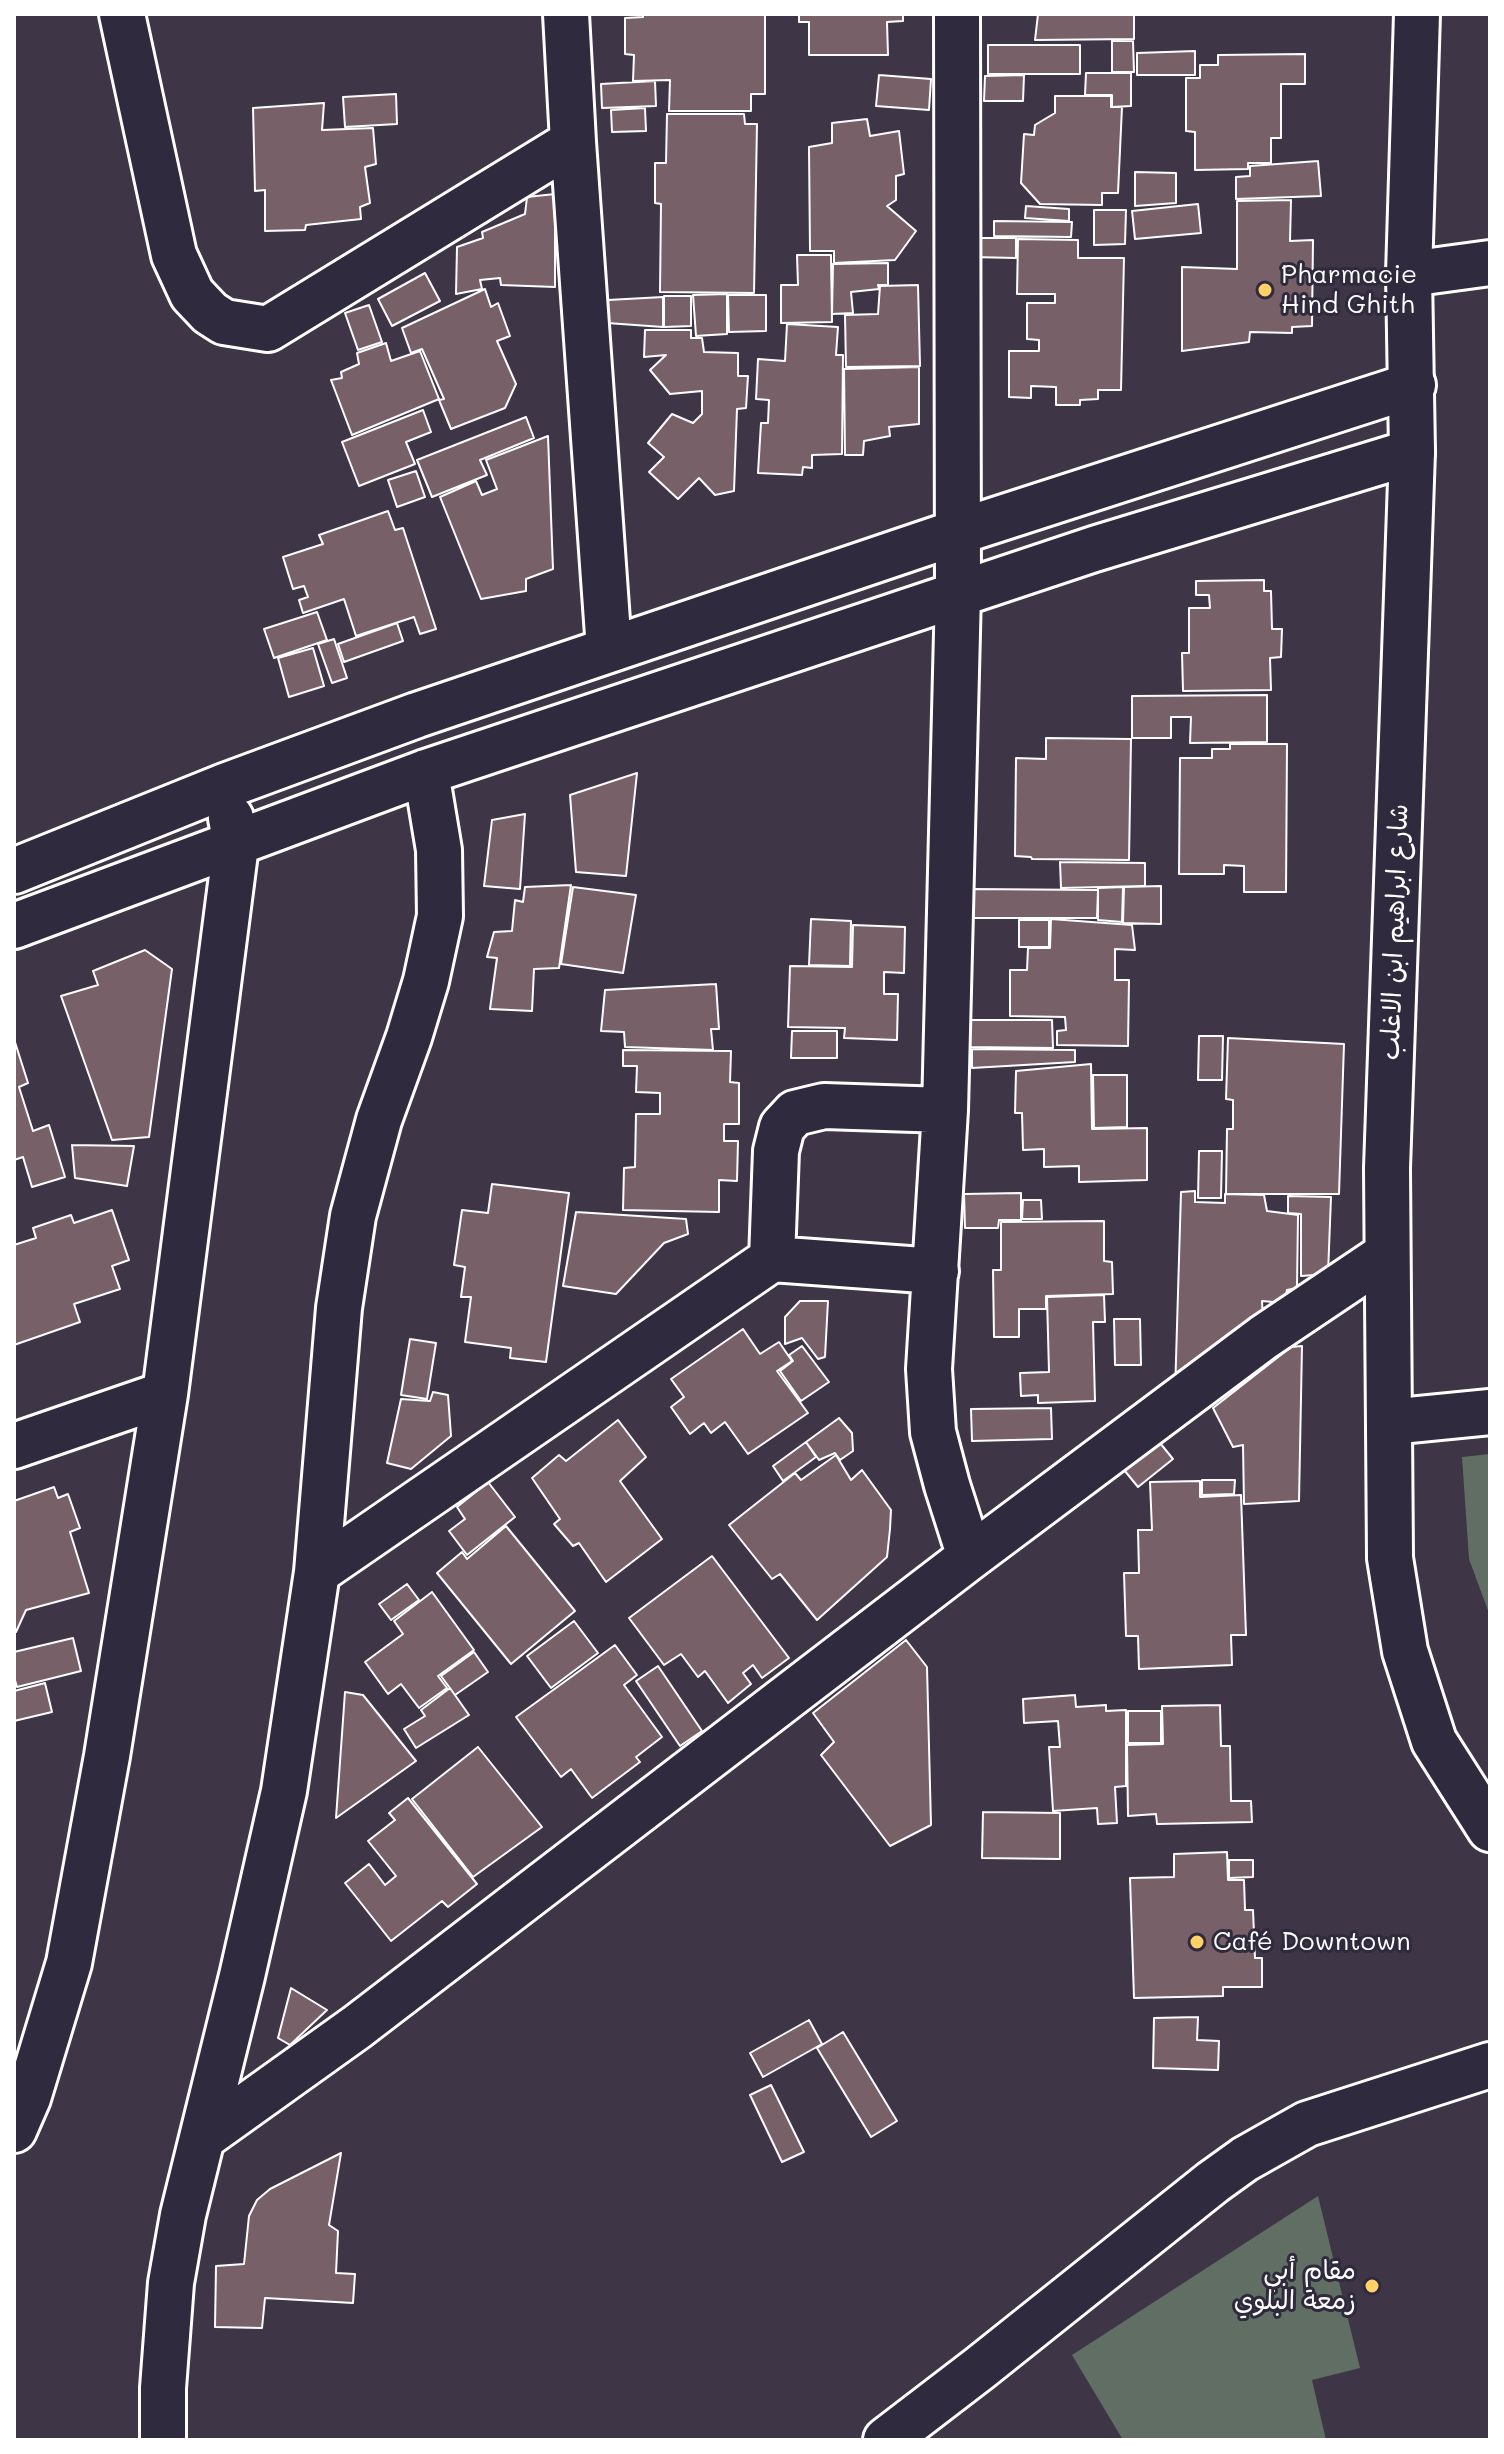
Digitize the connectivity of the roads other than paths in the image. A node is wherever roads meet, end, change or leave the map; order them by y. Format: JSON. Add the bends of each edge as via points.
{"nodes":[{"id":1,"x":122,"y":14,"type":"edge"},
{"id":2,"x":566,"y":14,"type":"edge"},
{"id":3,"x":957,"y":14,"type":"edge"},
{"id":4,"x":1417,"y":14,"type":"edge"},
{"id":5,"x":573,"y":142,"type":"junction"},
{"id":6,"x":1490,"y":263,"type":"edge"},
{"id":7,"x":1409,"y":274,"type":"junction"},
{"id":8,"x":1413,"y":385,"type":"junction"},
{"id":9,"x":1412,"y":452,"type":"junction"},
{"id":10,"x":958,"y":532,"type":"junction"},
{"id":11,"x":958,"y":593,"type":"junction"},
{"id":12,"x":609,"y":649,"type":"junction"},
{"id":13,"x":426,"y":772,"type":"junction"},
{"id":14,"x":225,"y":786,"type":"junction"},
{"id":15,"x":236,"y":845,"type":"junction"},
{"id":16,"x":14,"y":871,"type":"edge"},
{"id":17,"x":14,"y":926,"type":"edge"},
{"id":18,"x":945,"y":1110,"type":"junction"},
{"id":19,"x":1386,"y":1255,"type":"junction"},
{"id":20,"x":772,"y":1259,"type":"junction"},
{"id":21,"x":936,"y":1271,"type":"junction"},
{"id":22,"x":165,"y":1394,"type":"junction"},
{"id":23,"x":1490,"y":1412,"type":"edge"},
{"id":24,"x":1389,"y":1422,"type":"junction"},
{"id":25,"x":14,"y":1446,"type":"edge"},
{"id":26,"x":970,"y":1557,"type":"junction"},
{"id":27,"x":317,"y":1572,"type":"junction"},
{"id":28,"x":1490,"y":1829,"type":"edge"},
{"id":29,"x":1490,"y":2065,"type":"edge"},
{"id":30,"x":14,"y":2130,"type":"edge"},
{"id":31,"x":202,"y":2138,"type":"junction"},
{"id":32,"x":163,"y":2440,"type":"edge"},
{"id":33,"x":886,"y":2440,"type":"edge"}],
"edges":[{"from":1,"to":5,"type":"street","via":[[174,255],[192,294],[224,322],[268,329]]},
{"from":2,"to":5,"type":"street"},
{"from":3,"to":10,"type":"street"},
{"from":4,"to":7,"type":"street","name":"شارع ابراهيم ابن الاغلب"},
{"from":5,"to":12,"type":"street"},
{"from":6,"to":7,"type":"street"},
{"from":7,"to":8,"type":"street","name":"شارع ابراهيم ابن الاغلب"},
{"from":8,"to":9,"type":"street","name":"شارع ابراهيم ابن الاغلب"},
{"from":8,"to":10,"type":"street"},
{"from":9,"to":11,"type":"street"},
{"from":9,"to":19,"type":"street","name":"شارع ابراهيم ابن الاغلب"},
{"from":10,"to":11,"type":"street"},
{"from":10,"to":12,"type":"street"},
{"from":11,"to":13,"type":"street"},
{"from":11,"to":18,"type":"street"},
{"from":12,"to":14,"type":"street"},
{"from":13,"to":15,"type":"street"},
{"from":13,"to":27,"type":"street","via":[[439,850],[440,916],[426,981],[353,1216],[339,1308]]},
{"from":14,"to":15,"type":"street"},
{"from":14,"to":16,"type":"street"},
{"from":15,"to":17,"type":"street"},
{"from":15,"to":22,"type":"street"},
{"from":18,"to":20,"type":"street","via":[[824,1106],[795,1113],[782,1127],[776,1151]]},
{"from":18,"to":21,"type":"street"},
{"from":19,"to":24,"type":"street","name":"شارع ابراهيم ابن الاغلب"},
{"from":19,"to":26,"type":"street","via":[[1264,1337]]},
{"from":20,"to":21,"type":"street"},
{"from":20,"to":27,"type":"street"},
{"from":21,"to":26,"type":"street","via":[[929,1369],[933,1432]]},
{"from":22,"to":25,"type":"street"},
{"from":22,"to":30,"type":"street","via":[[69,1963]]},
{"from":23,"to":24,"type":"street"},
{"from":24,"to":28,"type":"street","name":"شارع ابراهيم ابن الاغلب","via":[[1390,1558],[1405,1651],[1434,1741]]},
{"from":26,"to":31,"type":"street","via":[[357,2027]]},
{"from":27,"to":31,"type":"street","via":[[284,1791]]},
{"from":29,"to":33,"type":"street","via":[[1307,2124],[1245,2159]]},
{"from":31,"to":32,"type":"street","via":[[171,2283]]}]}
